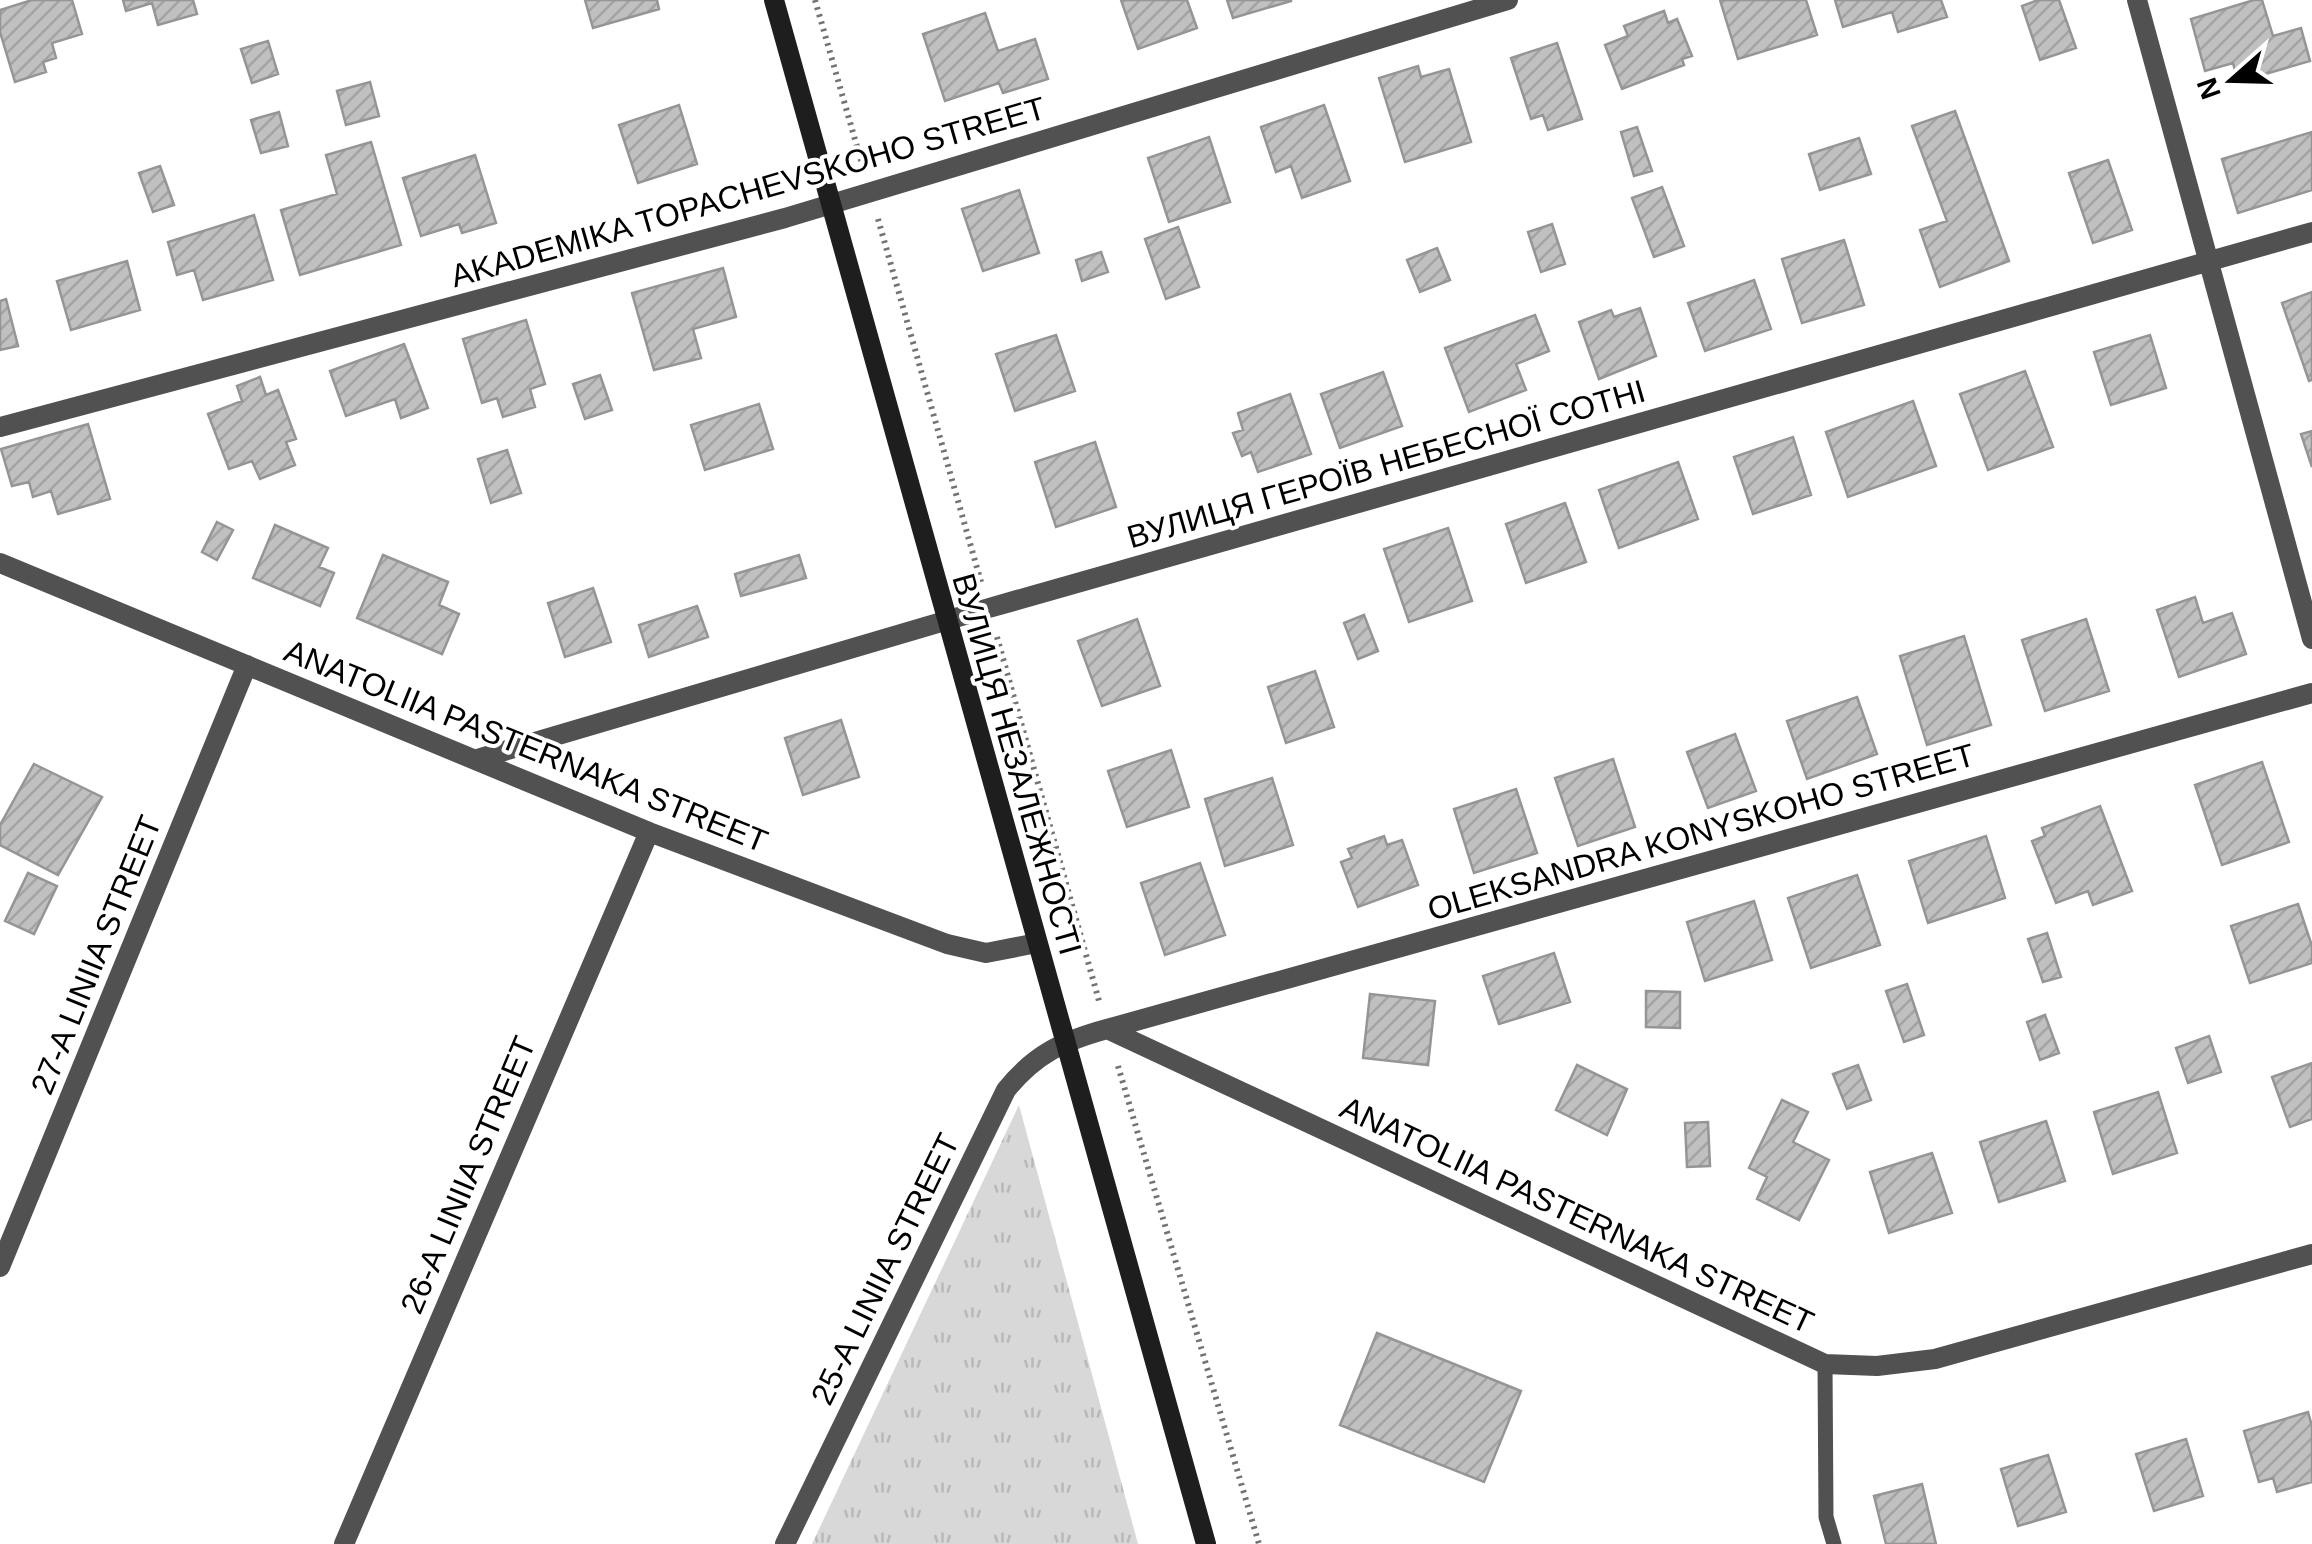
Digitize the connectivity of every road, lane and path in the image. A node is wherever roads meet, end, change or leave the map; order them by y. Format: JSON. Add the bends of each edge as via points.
{"nodes":[{"id":1,"x":774,"y":0,"type":"edge"},
{"id":2,"x":815,"y":0,"type":"edge"},
{"id":3,"x":1508,"y":0,"type":"edge"},
{"id":4,"x":2137,"y":0,"type":"edge"},
{"id":5,"x":870,"y":193,"type":"junction"},
{"id":6,"x":830,"y":205,"type":"junction"},
{"id":7,"x":2312,"y":232,"type":"edge"},
{"id":8,"x":2207,"y":262,"type":"junction"},
{"id":9,"x":0,"y":427,"type":"edge"},
{"id":10,"x":0,"y":562,"type":"edge"},
{"id":11,"x":988,"y":608,"type":"junction"},
{"id":12,"x":946,"y":621,"type":"junction"},
{"id":13,"x":2312,"y":639,"type":"edge"},
{"id":14,"x":248,"y":664,"type":"junction"},
{"id":15,"x":2312,"y":693,"type":"edge"},
{"id":16,"x":477,"y":759,"type":"junction"},
{"id":17,"x":649,"y":832,"type":"junction"},
{"id":18,"x":1037,"y":943,"type":"junction"},
{"id":19,"x":1107,"y":1029,"type":"junction"},
{"id":20,"x":1065,"y":1040,"type":"junction"},
{"id":21,"x":2312,"y":1254,"type":"edge"},
{"id":22,"x":0,"y":1267,"type":"edge"},
{"id":23,"x":1825,"y":1364,"type":"junction"},
{"id":24,"x":344,"y":1544,"type":"edge"},
{"id":25,"x":785,"y":1544,"type":"edge"},
{"id":26,"x":1206,"y":1544,"type":"edge"},
{"id":27,"x":1259,"y":1544,"type":"edge"},
{"id":28,"x":1834,"y":1544,"type":"edge"}],
"edges":[{"from":1,"to":6,"type":"main road","name":"ВУЛИЦЯ НЕЗАЛЕЖНОСТІ"},
{"from":2,"to":5,"type":"path"},
{"from":3,"to":5,"type":"street","name":"AKADEMIKA TOPACHEVSKOHO STREET"},
{"from":4,"to":8,"type":"street"},
{"from":5,"to":6,"type":"street","name":"AKADEMIKA TOPACHEVSKOHO STREET"},
{"from":5,"to":11,"type":"path"},
{"from":6,"to":9,"type":"street","name":"AKADEMIKA TOPACHEVSKOHO STREET"},
{"from":6,"to":12,"type":"main road","name":"ВУЛИЦЯ НЕЗАЛЕЖНОСТІ"},
{"from":7,"to":8,"type":"street","name":"ВУЛИЦЯ ГЕРОЇВ НЕБЕСНОЇ СОТНІ"},
{"from":8,"to":11,"type":"street","name":"ВУЛИЦЯ ГЕРОЇВ НЕБЕСНОЇ СОТНІ"},
{"from":8,"to":13,"type":"street"},
{"from":10,"to":14,"type":"street","name":"ANATOLIIA PASTERNAKA STREET"},
{"from":11,"to":12,"type":"street","name":"ВУЛИЦЯ ГЕРОЇВ НЕБЕСНОЇ СОТНІ"},
{"from":11,"to":19,"type":"path"},
{"from":12,"to":16,"type":"street","name":"ВУЛИЦЯ ГЕРОЇВ НЕБЕСНОЇ СОТНІ"},
{"from":12,"to":18,"type":"main road","name":"ВУЛИЦЯ НЕЗАЛЕЖНОСТІ"},
{"from":14,"to":16,"type":"street","name":"ANATOLIIA PASTERNAKA STREET"},
{"from":14,"to":22,"type":"street","name":"27-A LINIIA STREET"},
{"from":15,"to":19,"type":"street","name":"OLEKSANDRA KONYSKOHO STREET"},
{"from":16,"to":17,"type":"street","name":"ANATOLIIA PASTERNAKA STREET"},
{"from":17,"to":18,"type":"street","name":"ANATOLIIA PASTERNAKA STREET","via":[[947,944],[986,952]]},
{"from":17,"to":24,"type":"street","name":"26-A LINIIA STREET"},
{"from":18,"to":20,"type":"main road","name":"ВУЛИЦЯ НЕЗАЛЕЖНОСТІ"},
{"from":19,"to":20,"type":"street"},
{"from":19,"to":23,"type":"street","name":"ANATOLIIA PASTERNAKA STREET"},
{"from":19,"to":27,"type":"path"},
{"from":20,"to":25,"type":"street","name":"25-A LINIIA STREET","via":[[1022,1069],[1006,1090]]},
{"from":20,"to":26,"type":"main road","name":"ВУЛИЦЯ НЕЗАЛЕЖНОСТІ"},
{"from":21,"to":23,"type":"street","name":"ANATOLIIA PASTERNAKA STREET","via":[[1935,1359]]},
{"from":23,"to":28,"type":"lane","via":[[1826,1516]]}]}
